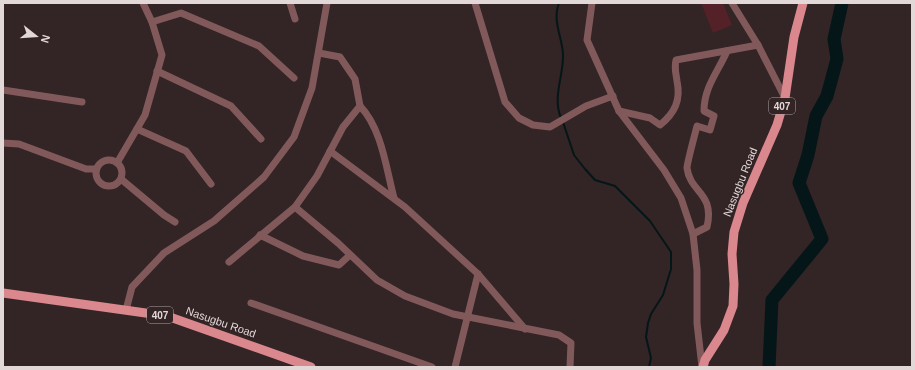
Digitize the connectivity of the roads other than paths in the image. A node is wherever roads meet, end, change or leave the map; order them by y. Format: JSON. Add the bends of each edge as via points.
{"nodes":[{"id":1,"x":142,"y":3,"type":"edge"},
{"id":2,"x":290,"y":3,"type":"edge"},
{"id":3,"x":327,"y":3,"type":"edge"},
{"id":4,"x":475,"y":3,"type":"edge"},
{"id":5,"x":592,"y":3,"type":"edge"},
{"id":6,"x":732,"y":3,"type":"edge"},
{"id":7,"x":803,"y":3,"type":"edge"},
{"id":8,"x":295,"y":19,"type":"dead end"},
{"id":9,"x":152,"y":22,"type":"junction"},
{"id":10,"x":758,"y":45,"type":"junction"},
{"id":11,"x":727,"y":51,"type":"junction"},
{"id":12,"x":319,"y":53,"type":"junction"},
{"id":13,"x":158,"y":71,"type":"junction"},
{"id":14,"x":294,"y":78,"type":"dead end"},
{"id":15,"x":3,"y":90,"type":"edge"},
{"id":16,"x":613,"y":96,"type":"junction"},
{"id":17,"x":785,"y":98,"type":"junction"},
{"id":18,"x":82,"y":102,"type":"dead end"},
{"id":19,"x":360,"y":106,"type":"junction"},
{"id":20,"x":619,"y":111,"type":"junction"},
{"id":21,"x":137,"y":129,"type":"junction"},
{"id":22,"x":261,"y":139,"type":"dead end"},
{"id":23,"x":3,"y":143,"type":"edge"},
{"id":24,"x":330,"y":151,"type":"junction"},
{"id":25,"x":117,"y":163,"type":"junction"},
{"id":26,"x":96,"y":169,"type":"junction"},
{"id":27,"x":121,"y":179,"type":"junction"},
{"id":28,"x":210,"y":184,"type":"dead end"},
{"id":29,"x":394,"y":198,"type":"junction"},
{"id":30,"x":295,"y":207,"type":"junction"},
{"id":31,"x":175,"y":222,"type":"dead end"},
{"id":32,"x":693,"y":234,"type":"junction"},
{"id":33,"x":260,"y":235,"type":"junction"},
{"id":34,"x":350,"y":254,"type":"junction"},
{"id":35,"x":229,"y":262,"type":"dead end"},
{"id":36,"x":478,"y":274,"type":"junction"},
{"id":37,"x":3,"y":293,"type":"edge"},
{"id":38,"x":251,"y":303,"type":"dead end"},
{"id":39,"x":126,"y":310,"type":"junction"},
{"id":40,"x":467,"y":317,"type":"junction"},
{"id":41,"x":525,"y":328,"type":"junction"},
{"id":42,"x":311,"y":367,"type":"edge"},
{"id":43,"x":432,"y":367,"type":"edge"},
{"id":44,"x":455,"y":367,"type":"edge"},
{"id":45,"x":570,"y":367,"type":"edge"},
{"id":46,"x":703,"y":367,"type":"edge"}],
"edges":[{"from":1,"to":9,"type":"street"},
{"from":2,"to":8,"type":"street"},
{"from":3,"to":12,"type":"street"},
{"from":4,"to":16,"type":"street","via":[[505,102],[519,118],[533,125],[550,127],[586,106]]},
{"from":5,"to":16,"type":"street","via":[[587,40]]},
{"from":6,"to":10,"type":"street"},
{"from":7,"to":17,"type":"main road","name":"Nasugbu Road","number":"407","via":[[794,36]]},
{"from":9,"to":13,"type":"street","via":[[162,55]]},
{"from":9,"to":14,"type":"street","via":[[181,13],[259,46]]},
{"from":10,"to":11,"type":"street"},
{"from":10,"to":17,"type":"street"},
{"from":11,"to":20,"type":"street","via":[[676,60],[674,69],[678,100],[672,116],[660,125],[650,118]]},
{"from":11,"to":32,"type":"street","via":[[710,82],[704,100],[704,111],[714,116],[710,130],[697,126],[687,167],[691,181],[706,200],[709,218],[706,227]]},
{"from":12,"to":19,"type":"street","via":[[340,57],[355,79]]},
{"from":12,"to":39,"type":"street","via":[[312,88],[294,137],[264,177],[214,222],[164,253],[132,287]]},
{"from":13,"to":21,"type":"street","via":[[145,115]]},
{"from":13,"to":22,"type":"street","via":[[231,106]]},
{"from":15,"to":18,"type":"street"},
{"from":16,"to":20,"type":"street"},
{"from":17,"to":46,"type":"main road","name":"Nasugbu Road","number":"407","via":[[777,125],[743,203],[734,232],[734,296],[730,317]]},
{"from":19,"to":24,"type":"street","via":[[343,127]]},
{"from":19,"to":29,"type":"street","via":[[367,113],[379,139]]},
{"from":20,"to":32,"type":"street","via":[[664,170],[681,198]]},
{"from":21,"to":25,"type":"street"},
{"from":21,"to":28,"type":"street","via":[[186,151]]},
{"from":23,"to":26,"type":"street","via":[[19,144],[86,170]]},
{"from":24,"to":29,"type":"street"},
{"from":24,"to":30,"type":"street","via":[[317,176]]},
{"from":25,"to":26,"type":"street","via":[[105,160]]},
{"from":25,"to":27,"type":"street","via":[[122,170]]},
{"from":26,"to":27,"type":"street","via":[[96,178],[102,185],[110,187]]},
{"from":27,"to":31,"type":"street"},
{"from":29,"to":36,"type":"street"},
{"from":30,"to":33,"type":"street"},
{"from":30,"to":34,"type":"street"},
{"from":32,"to":46,"type":"street","via":[[697,270],[696,323]]},
{"from":33,"to":34,"type":"street","via":[[303,256],[339,265]]},
{"from":33,"to":35,"type":"street"},
{"from":34,"to":40,"type":"street","via":[[377,280],[405,296]]},
{"from":36,"to":40,"type":"street"},
{"from":36,"to":41,"type":"street"},
{"from":37,"to":39,"type":"main road","name":"Nasugbu Road","number":"407"},
{"from":38,"to":43,"type":"street"},
{"from":39,"to":42,"type":"main road","name":"Nasugbu Road","number":"407","via":[[167,316]]},
{"from":40,"to":41,"type":"street"},
{"from":40,"to":44,"type":"street"},
{"from":41,"to":45,"type":"street","via":[[559,335],[571,343]]}]}
